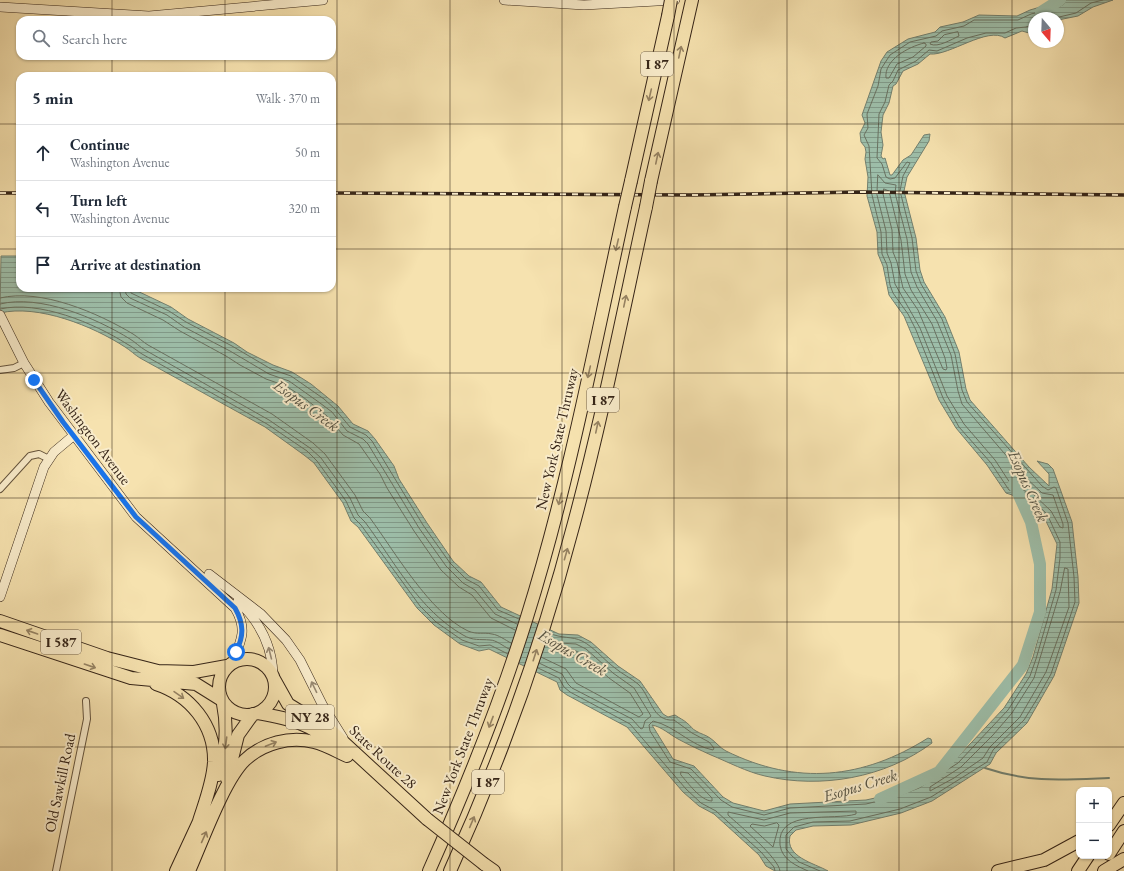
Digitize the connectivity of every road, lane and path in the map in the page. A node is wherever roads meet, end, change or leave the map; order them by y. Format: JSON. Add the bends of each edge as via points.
{"nodes":[{"id":1,"x":323,"y":0,"type":"edge"},
{"id":2,"x":504,"y":0,"type":"edge"},
{"id":3,"x":671,"y":0,"type":"edge"},
{"id":4,"x":675,"y":0,"type":"edge"},
{"id":5,"x":692,"y":0,"type":"edge"},
{"id":6,"x":274,"y":2,"type":"edge"},
{"id":7,"x":0,"y":7,"type":"edge"},
{"id":8,"x":0,"y":315,"type":"edge"},
{"id":9,"x":24,"y":363,"type":"junction"},
{"id":10,"x":0,"y":370,"type":"edge"},
{"id":11,"x":73,"y":436,"type":"junction"},
{"id":12,"x":49,"y":459,"type":"junction"},
{"id":13,"x":0,"y":488,"type":"edge"},
{"id":14,"x":184,"y":560,"type":"junction"},
{"id":15,"x":209,"y":574,"type":"junction"},
{"id":16,"x":0,"y":597,"type":"edge"},
{"id":17,"x":0,"y":621,"type":"edge"},
{"id":18,"x":0,"y":635,"type":"edge"},
{"id":19,"x":230,"y":664,"type":"junction"},
{"id":20,"x":274,"y":676,"type":"junction"},
{"id":21,"x":143,"y":681,"type":"junction"},
{"id":22,"x":86,"y":701,"type":"dead end"},
{"id":23,"x":222,"y":701,"type":"junction"},
{"id":24,"x":256,"y":714,"type":"junction"},
{"id":25,"x":347,"y":750,"type":"junction"},
{"id":26,"x":1124,"y":798,"type":"edge"},
{"id":27,"x":219,"y":803,"type":"junction"},
{"id":28,"x":1124,"y":803,"type":"edge"},
{"id":29,"x":1112,"y":811,"type":"edge"},
{"id":30,"x":199,"y":821,"type":"junction"},
{"id":31,"x":1110,"y":823,"type":"edge"},
{"id":32,"x":1124,"y":831,"type":"edge"},
{"id":33,"x":1076,"y":843,"type":"edge"},
{"id":34,"x":1112,"y":849,"type":"edge"},
{"id":35,"x":1086,"y":859,"type":"edge"},
{"id":36,"x":1106,"y":859,"type":"edge"},
{"id":37,"x":1124,"y":859,"type":"edge"},
{"id":38,"x":486,"y":869,"type":"edge"},
{"id":39,"x":56,"y":871,"type":"edge"},
{"id":40,"x":176,"y":871,"type":"edge"},
{"id":41,"x":189,"y":871,"type":"edge"},
{"id":42,"x":429,"y":871,"type":"edge"},
{"id":43,"x":450,"y":871,"type":"edge"},
{"id":44,"x":998,"y":871,"type":"edge"},
{"id":45,"x":1078,"y":871,"type":"edge"},
{"id":46,"x":1098,"y":871,"type":"edge"},
{"id":47,"x":1104,"y":871,"type":"edge"}],
"edges":[{"from":1,"to":6,"type":"main road"},
{"from":2,"to":4,"type":"main road","via":[[584,5]]},
{"from":3,"to":42,"type":"highway","name":"New York State Thruway","number":"I 87","one_way":true,"bridge":true,"via":[[564,483],[536,586],[504,685]]},
{"from":43,"to":5,"type":"highway","number":"I 87","one_way":true,"bridge":true,"via":[[486,789],[522,692],[555,591],[583,488]]},
{"from":6,"to":7,"type":"main road","via":[[149,16]]},
{"from":8,"to":9,"type":"main road","name":"Washington Avenue"},
{"from":9,"to":10,"type":"street","via":[[8,370]]},
{"from":9,"to":11,"type":"main road","name":"Washington Avenue"},
{"from":11,"to":12,"type":"main road"},
{"from":11,"to":14,"type":"main road","name":"Washington Avenue","via":[[136,517]]},
{"from":12,"to":13,"type":"street","via":[[39,454],[30,456]]},
{"from":12,"to":16,"type":"main road","via":[[37,486]]},
{"from":14,"to":15,"type":"main road","name":"Washington Avenue"},
{"from":14,"to":19,"type":"main road","name":"Washington Avenue","via":[[231,603],[238,613],[243,631],[240,645]]},
{"from":20,"to":15,"type":"main road","name":"Washington Avenue","one_way":true,"via":[[269,648],[259,626],[241,604]]},
{"from":25,"to":15,"type":"main road","one_way":true,"via":[[300,660],[286,640],[261,614]]},
{"from":19,"to":17,"type":"highway","number":"I 587","one_way":true,"via":[[194,672],[158,671],[107,658]]},
{"from":18,"to":21,"type":"highway","number":"I 587","one_way":true},
{"from":19,"to":20,"type":"highway","via":[[246,659],[255,660],[268,667]]},
{"from":19,"to":23,"type":"highway","via":[[220,678],[218,688]]},
{"from":20,"to":24,"type":"highway","via":[[275,690],[272,699]]},
{"from":20,"to":25,"type":"highway","name":"State Route 28","number":"NY 28","via":[[288,704],[323,724]]},
{"from":21,"to":23,"type":"highway","number":"I 587","via":[[188,683],[203,688]]},
{"from":21,"to":30,"type":"highway","one_way":true,"via":[[164,686],[180,695],[198,712],[209,732],[213,746],[213,769]]},
{"from":22,"to":39,"type":"street","name":"Old Sawkill Road","via":[[87,719]]},
{"from":23,"to":24,"type":"highway","via":[[237,713]]},
{"from":23,"to":30,"type":"highway","one_way":true,"via":[[227,725],[224,753],[216,781]]},
{"from":24,"to":25,"type":"highway","name":"State Route 28","number":"NY 28","via":[[290,718],[306,724]]},
{"from":24,"to":27,"type":"highway","via":[[238,735]]},
{"from":27,"to":25,"type":"highway","one_way":true,"via":[[236,771],[246,759],[276,742],[312,741]]},
{"from":25,"to":38,"type":"highway","name":"State Route 28","number":"NY 28","via":[[425,823]]},
{"from":26,"to":29,"type":"highway"},
{"from":41,"to":27,"type":"highway","one_way":true},
{"from":28,"to":31,"type":"highway"},
{"from":30,"to":40,"type":"highway"},
{"from":32,"to":34,"type":"highway"},
{"from":33,"to":44,"type":"highway","via":[[1044,860]]},
{"from":35,"to":45,"type":"highway"},
{"from":36,"to":46,"type":"highway"},
{"from":37,"to":47,"type":"highway"}]}
